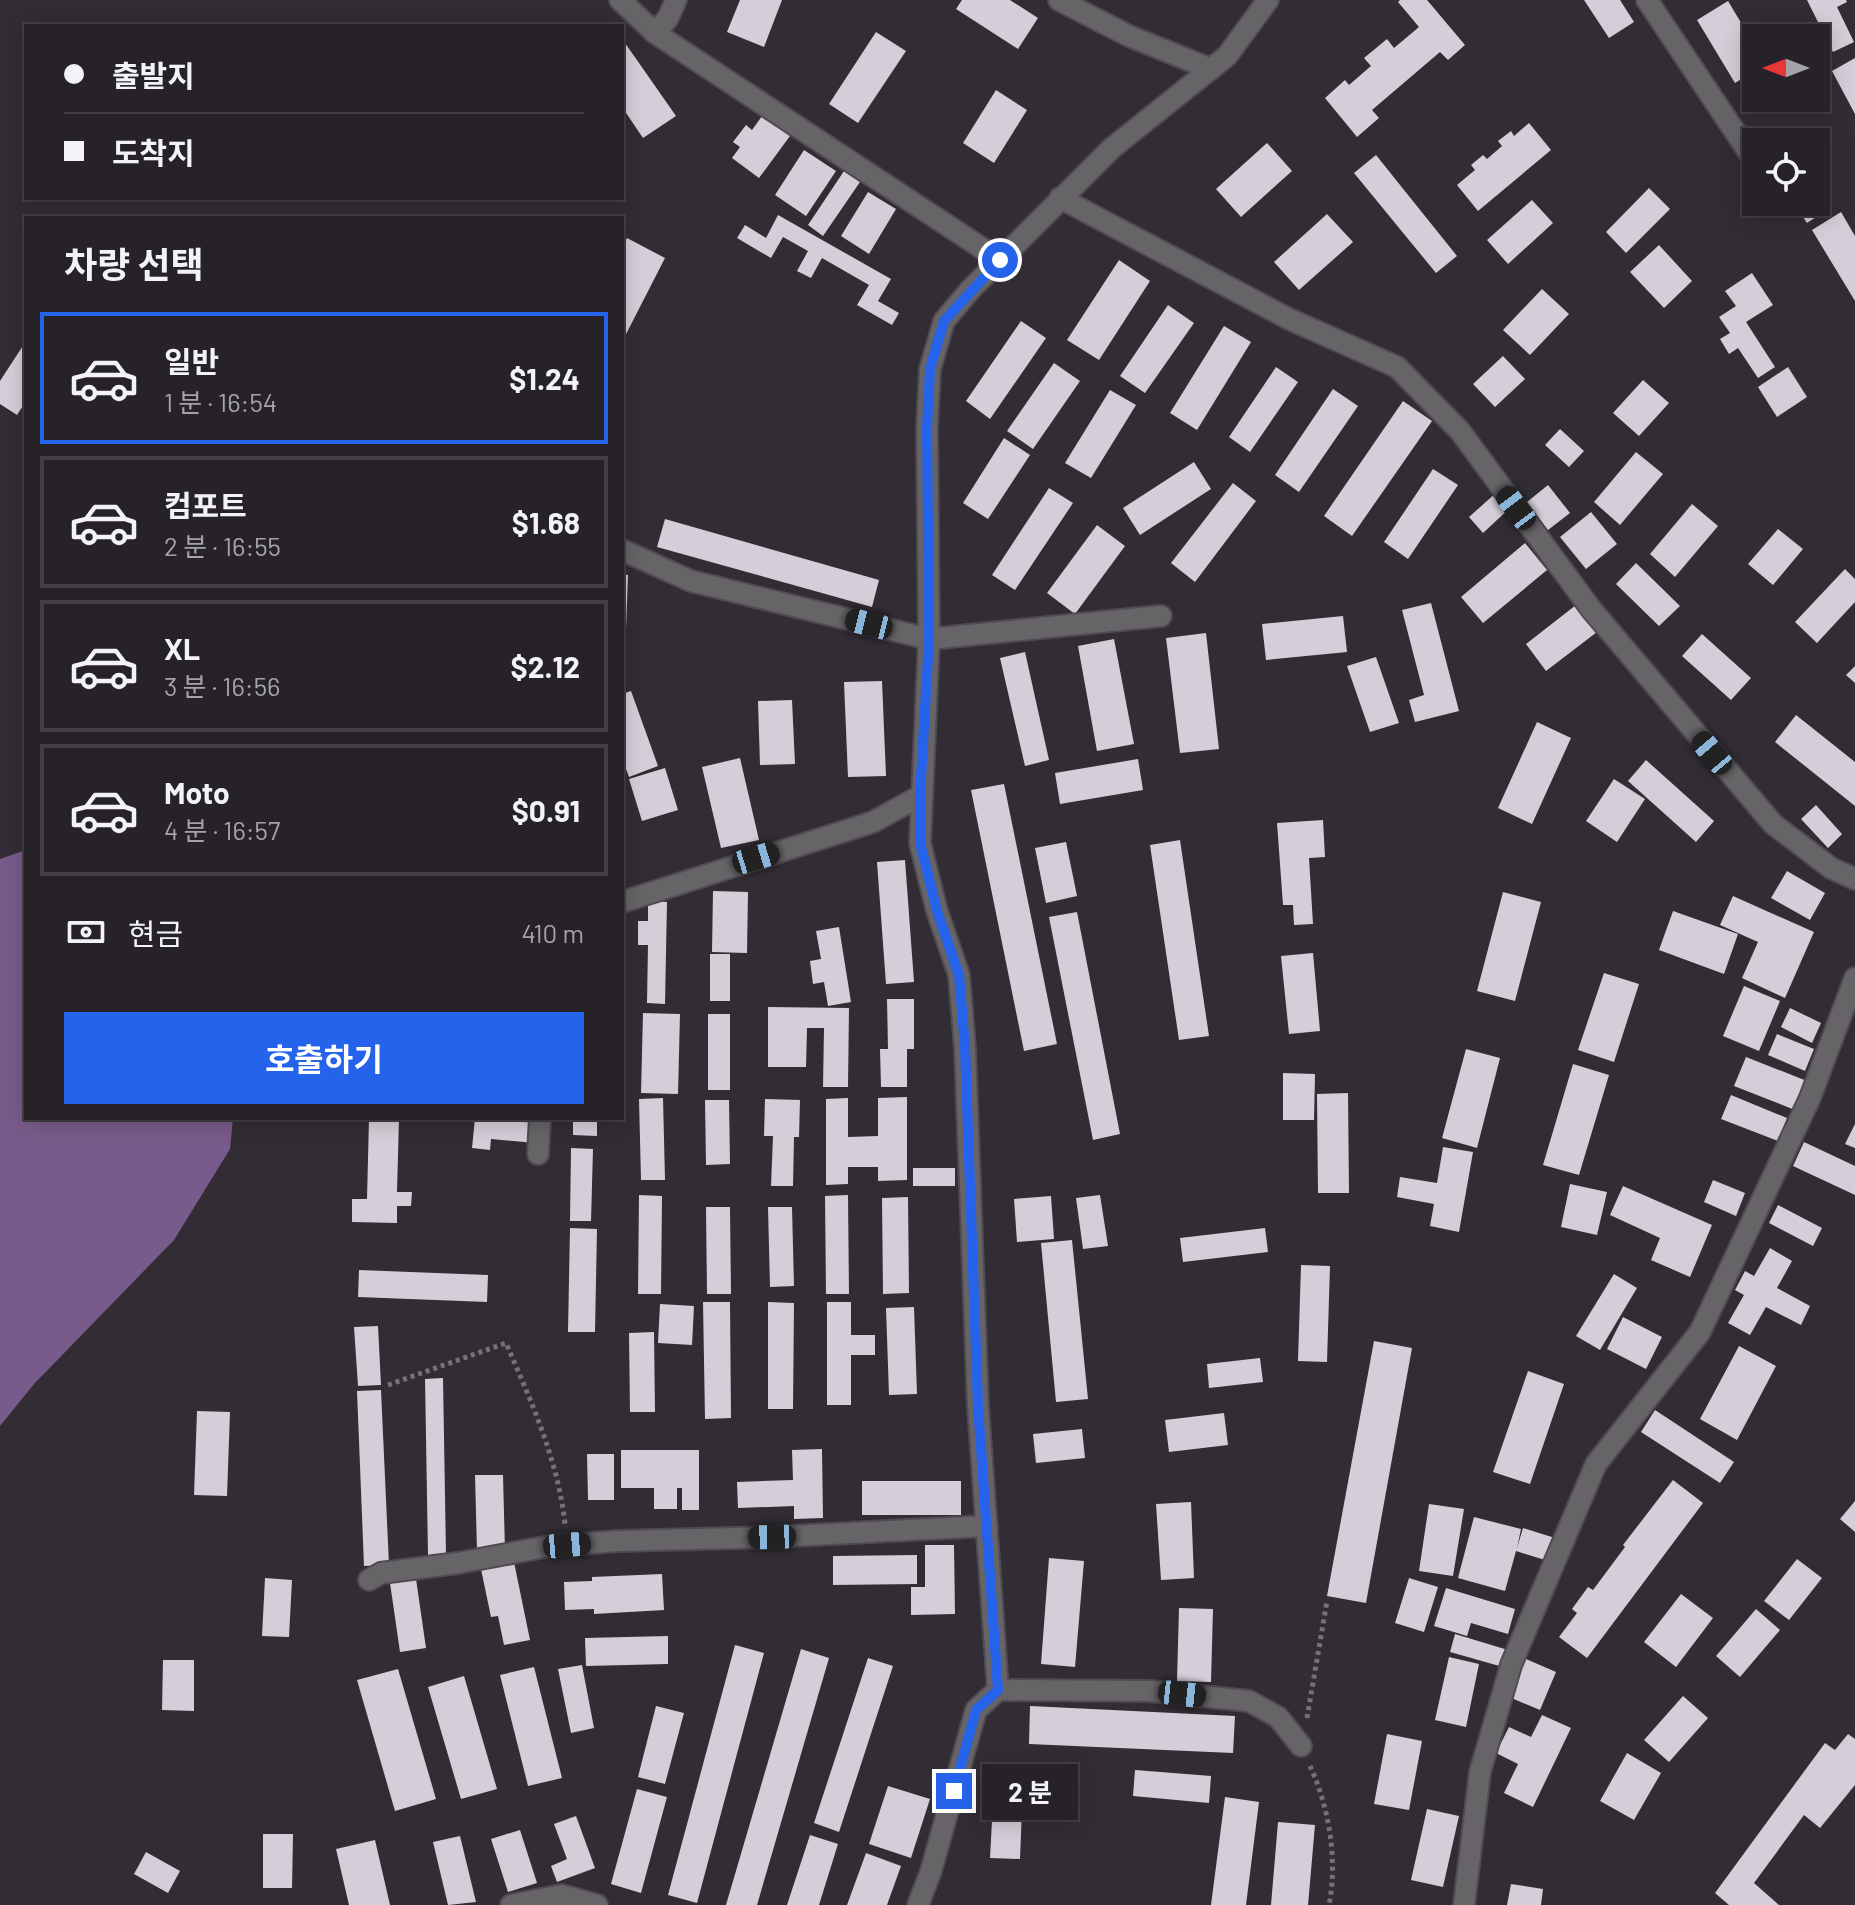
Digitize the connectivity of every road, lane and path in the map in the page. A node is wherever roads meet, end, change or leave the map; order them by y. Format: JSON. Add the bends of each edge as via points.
{"nodes":[{"id":1,"x":620,"y":0,"type":"edge"},
{"id":2,"x":676,"y":0,"type":"edge"},
{"id":3,"x":1059,"y":0,"type":"edge"},
{"id":4,"x":1268,"y":0,"type":"edge"},
{"id":5,"x":1647,"y":0,"type":"edge"},
{"id":6,"x":655,"y":33,"type":"junction"},
{"id":7,"x":1211,"y":69,"type":"junction"},
{"id":8,"x":1742,"y":142,"type":"edge"},
{"id":9,"x":1060,"y":198,"type":"junction"},
{"id":10,"x":1000,"y":260,"type":"junction"},
{"id":11,"x":624,"y":551,"type":"edge"},
{"id":12,"x":1161,"y":616,"type":"dead end"},
{"id":13,"x":929,"y":639,"type":"junction"},
{"id":14,"x":920,"y":796,"type":"junction"},
{"id":15,"x":1855,"y":879,"type":"edge"},
{"id":16,"x":624,"y":901,"type":"edge"},
{"id":17,"x":1855,"y":978,"type":"edge"},
{"id":18,"x":540,"y":1120,"type":"edge"},
{"id":19,"x":538,"y":1154,"type":"dead end"},
{"id":20,"x":388,"y":1385,"type":"dead end"},
{"id":21,"x":987,"y":1526,"type":"junction"},
{"id":22,"x":567,"y":1545,"type":"junction"},
{"id":23,"x":369,"y":1580,"type":"dead end"},
{"id":24,"x":998,"y":1690,"type":"junction"},
{"id":25,"x":1301,"y":1746,"type":"dead end"},
{"id":26,"x":511,"y":1905,"type":"edge"},
{"id":27,"x":597,"y":1905,"type":"edge"},
{"id":28,"x":918,"y":1905,"type":"edge"},
{"id":29,"x":1464,"y":1905,"type":"edge"}],
"edges":[{"from":1,"to":6,"type":"street"},
{"from":2,"to":6,"type":"street"},
{"from":3,"to":7,"type":"street"},
{"from":4,"to":7,"type":"street","via":[[1227,56]]},
{"from":5,"to":8,"type":"street"},
{"from":6,"to":10,"type":"street"},
{"from":7,"to":9,"type":"street","via":[[1112,148]]},
{"from":9,"to":10,"type":"street"},
{"from":9,"to":15,"type":"street","via":[[1289,319],[1397,367],[1460,431],[1591,609],[1773,824],[1831,868]]},
{"from":10,"to":13,"type":"street","via":[[944,321],[930,369]]},
{"from":11,"to":13,"type":"street","via":[[691,581]]},
{"from":12,"to":13,"type":"street"},
{"from":13,"to":14,"type":"street"},
{"from":14,"to":16,"type":"street","via":[[873,822]]},
{"from":14,"to":21,"type":"street","via":[[920,843],[959,975]]},
{"from":17,"to":29,"type":"street","via":[[1810,1098],[1700,1332],[1596,1464],[1511,1665],[1480,1772]]},
{"from":18,"to":19,"type":"street"},
{"from":20,"to":22,"type":"path","via":[[506,1343],[538,1417],[561,1493]]},
{"from":21,"to":22,"type":"street"},
{"from":21,"to":24,"type":"street"},
{"from":22,"to":23,"type":"street","via":[[381,1573]]},
{"from":24,"to":25,"type":"street","via":[[1150,1691],[1249,1701],[1278,1717]]},
{"from":24,"to":28,"type":"street","via":[[976,1710]]},
{"from":26,"to":27,"type":"street","via":[[562,1895]]}]}
